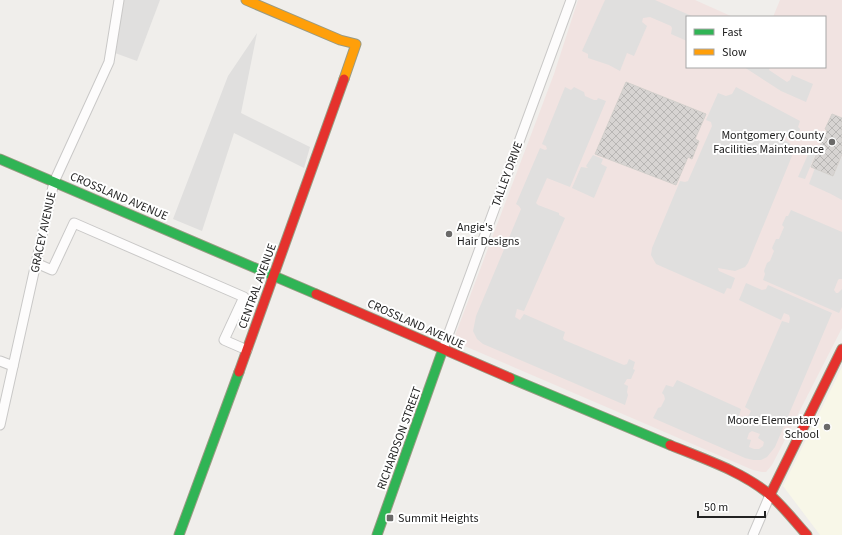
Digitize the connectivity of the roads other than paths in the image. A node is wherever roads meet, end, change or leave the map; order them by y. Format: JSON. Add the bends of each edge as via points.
{"nodes":[{"id":1,"x":119,"y":0,"type":"edge"},
{"id":2,"x":246,"y":0,"type":"edge"},
{"id":3,"x":571,"y":0,"type":"edge"},
{"id":4,"x":0,"y":158,"type":"edge"},
{"id":5,"x":54,"y":182,"type":"junction"},
{"id":6,"x":36,"y":263,"type":"junction"},
{"id":7,"x":274,"y":275,"type":"junction"},
{"id":8,"x":444,"y":349,"type":"junction"},
{"id":9,"x":842,"y":349,"type":"edge"},
{"id":10,"x":246,"y":350,"type":"junction"},
{"id":11,"x":0,"y":361,"type":"edge"},
{"id":12,"x":13,"y":366,"type":"junction"},
{"id":13,"x":0,"y":425,"type":"edge"},
{"id":14,"x":770,"y":494,"type":"junction"},
{"id":15,"x":179,"y":535,"type":"edge"},
{"id":16,"x":377,"y":535,"type":"edge"},
{"id":17,"x":753,"y":535,"type":"edge"},
{"id":18,"x":808,"y":535,"type":"edge"}],
"edges":[{"from":1,"to":5,"type":"street","name":"GRACEY AVENUE","via":[[109,62]]},
{"from":2,"to":7,"type":"main road","name":"CENTRAL AVENUE","via":[[340,40],[356,44]]},
{"from":3,"to":8,"type":"street","name":"TALLEY DRIVE"},
{"from":4,"to":5,"type":"main road","name":"CROSSLAND AVENUE"},
{"from":5,"to":6,"type":"street","name":"GRACEY AVENUE"},
{"from":5,"to":7,"type":"main road","name":"CROSSLAND AVENUE"},
{"from":6,"to":10,"type":"street","via":[[52,270],[74,223],[244,297],[224,340]]},
{"from":6,"to":12,"type":"street","name":"GRACEY AVENUE"},
{"from":7,"to":8,"type":"main road","name":"CROSSLAND AVENUE"},
{"from":7,"to":10,"type":"main road","name":"CENTRAL AVENUE"},
{"from":8,"to":14,"type":"main road","name":"CROSSLAND AVENUE","via":[[723,467]]},
{"from":8,"to":16,"type":"main road","name":"RICHARDSON STREET"},
{"from":9,"to":14,"type":"main road"},
{"from":10,"to":15,"type":"main road","name":"CENTRAL AVENUE"},
{"from":11,"to":12,"type":"street"},
{"from":12,"to":13,"type":"street","name":"GRACEY AVENUE"},
{"from":14,"to":17,"type":"street"},
{"from":14,"to":18,"type":"main road","name":"CROSSLAND AVENUE"}]}
